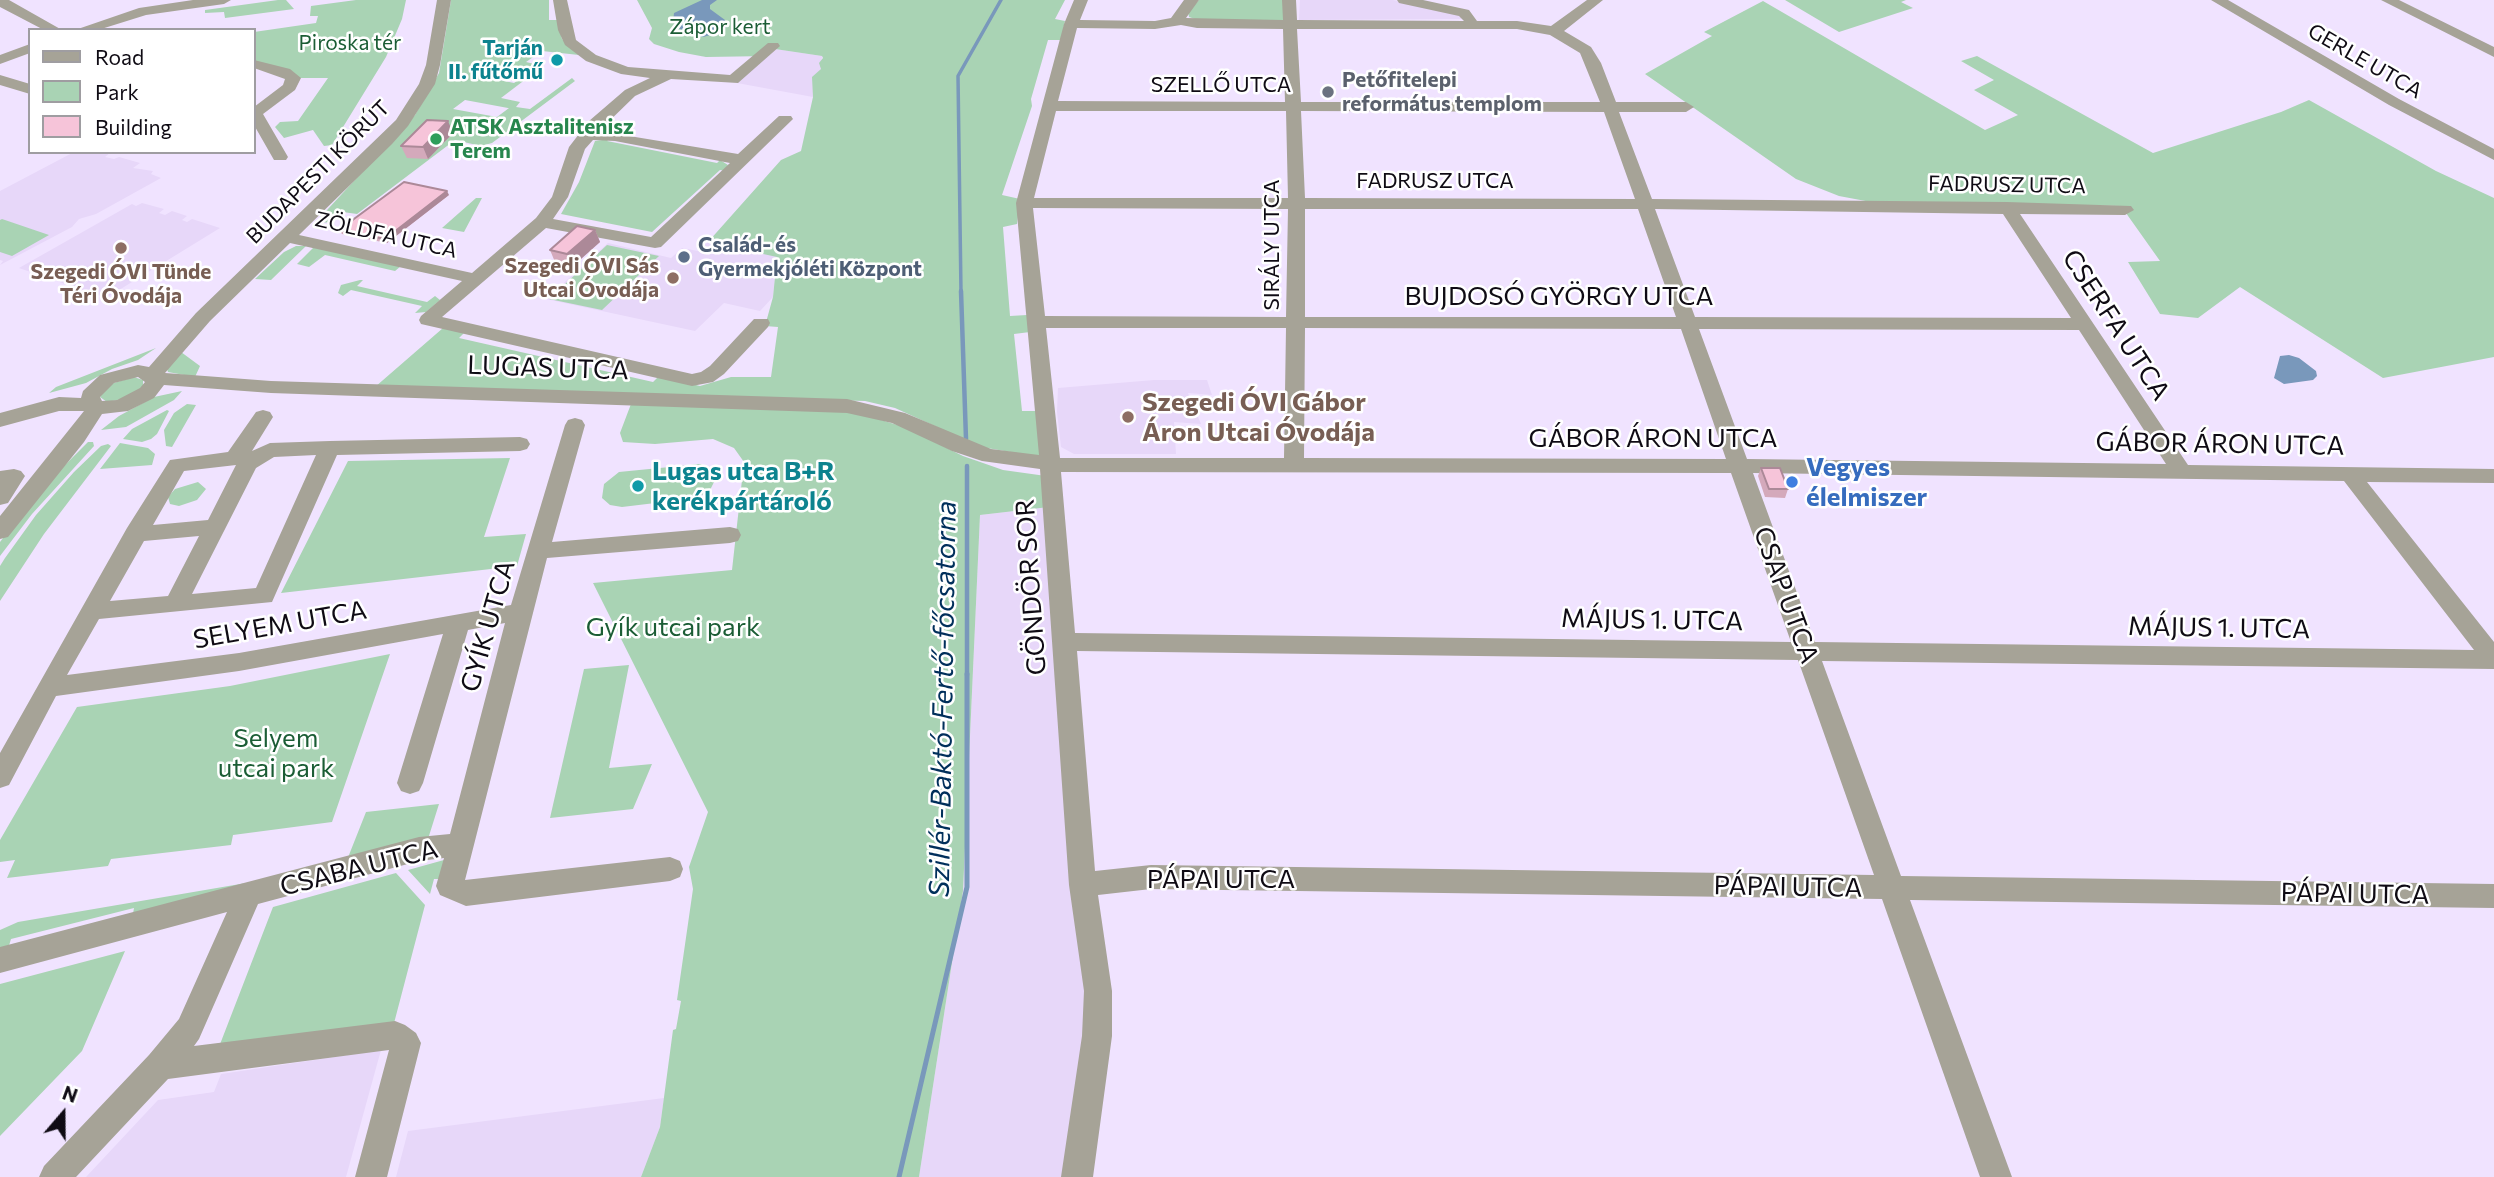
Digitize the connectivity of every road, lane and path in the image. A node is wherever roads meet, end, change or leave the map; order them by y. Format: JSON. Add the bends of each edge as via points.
{"nodes":[{"id":1,"x":34,"y":0,"type":"edge"},
{"id":2,"x":224,"y":0,"type":"edge"},
{"id":3,"x":444,"y":0,"type":"edge"},
{"id":4,"x":560,"y":0,"type":"edge"},
{"id":5,"x":1081,"y":0,"type":"edge"},
{"id":6,"x":1192,"y":0,"type":"edge"},
{"id":7,"x":1289,"y":0,"type":"edge"},
{"id":8,"x":1404,"y":0,"type":"edge"},
{"id":9,"x":1596,"y":0,"type":"edge"},
{"id":10,"x":2244,"y":0,"type":"edge"},
{"id":11,"x":2388,"y":0,"type":"edge"},
{"id":12,"x":2222,"y":2,"type":"edge"},
{"id":13,"x":6,"y":5,"type":"edge"},
{"id":14,"x":1181,"y":22,"type":"junction"},
{"id":15,"x":103,"y":23,"type":"junction"},
{"id":16,"x":1071,"y":24,"type":"junction"},
{"id":17,"x":1288,"y":24,"type":"junction"},
{"id":18,"x":1474,"y":25,"type":"junction"},
{"id":19,"x":51,"y":28,"type":"edge"},
{"id":20,"x":88,"y":28,"type":"edge"},
{"id":21,"x":117,"y":28,"type":"edge"},
{"id":22,"x":1554,"y":31,"type":"junction"},
{"id":23,"x":774,"y":46,"type":"dead end"},
{"id":24,"x":28,"y":49,"type":"edge"},
{"id":25,"x":2494,"y":53,"type":"edge"},
{"id":26,"x":0,"y":60,"type":"edge"},
{"id":27,"x":256,"y":65,"type":"edge"},
{"id":28,"x":626,"y":71,"type":"junction"},
{"id":29,"x":668,"y":75,"type":"junction"},
{"id":30,"x":0,"y":80,"type":"edge"},
{"id":31,"x":28,"y":88,"type":"edge"},
{"id":32,"x":630,"y":93,"type":"junction"},
{"id":33,"x":256,"y":97,"type":"edge"},
{"id":34,"x":272,"y":98,"type":"junction"},
{"id":35,"x":1050,"y":106,"type":"junction"},
{"id":36,"x":1293,"y":106,"type":"junction"},
{"id":37,"x":1608,"y":107,"type":"junction"},
{"id":38,"x":1686,"y":107,"type":"dead end"},
{"id":39,"x":785,"y":119,"type":"dead end"},
{"id":40,"x":589,"y":135,"type":"junction"},
{"id":41,"x":747,"y":155,"type":"junction"},
{"id":42,"x":2494,"y":155,"type":"edge"},
{"id":43,"x":280,"y":157,"type":"dead end"},
{"id":44,"x":1815,"y":189,"type":"dead end"},
{"id":45,"x":1024,"y":203,"type":"junction"},
{"id":46,"x":1297,"y":204,"type":"junction"},
{"id":47,"x":1643,"y":204,"type":"junction"},
{"id":48,"x":1846,"y":205,"type":"junction"},
{"id":49,"x":2007,"y":207,"type":"junction"},
{"id":50,"x":2125,"y":209,"type":"dead end"},
{"id":51,"x":542,"y":222,"type":"junction"},
{"id":52,"x":286,"y":237,"type":"junction"},
{"id":53,"x":475,"y":279,"type":"junction"},
{"id":54,"x":203,"y":317,"type":"junction"},
{"id":55,"x":428,"y":320,"type":"joint"},
{"id":56,"x":1034,"y":322,"type":"junction"},
{"id":57,"x":1295,"y":322,"type":"junction"},
{"id":58,"x":1686,"y":322,"type":"junction"},
{"id":59,"x":761,"y":323,"type":"dead end"},
{"id":60,"x":2084,"y":324,"type":"junction"},
{"id":61,"x":112,"y":377,"type":"junction"},
{"id":62,"x":154,"y":377,"type":"junction"},
{"id":63,"x":271,"y":387,"type":"junction"},
{"id":64,"x":135,"y":400,"type":"junction"},
{"id":65,"x":822,"y":404,"type":"joint"},
{"id":66,"x":95,"y":406,"type":"junction"},
{"id":67,"x":0,"y":410,"type":"edge"},
{"id":68,"x":263,"y":417,"type":"dead end"},
{"id":69,"x":0,"y":420,"type":"edge"},
{"id":70,"x":575,"y":425,"type":"dead end"},
{"id":71,"x":520,"y":444,"type":"dead end"},
{"id":72,"x":330,"y":449,"type":"junction"},
{"id":73,"x":248,"y":456,"type":"junction"},
{"id":74,"x":1050,"y":464,"type":"junction"},
{"id":75,"x":1294,"y":466,"type":"junction"},
{"id":76,"x":1738,"y":466,"type":"junction"},
{"id":77,"x":2182,"y":472,"type":"junction"},
{"id":78,"x":2350,"y":474,"type":"junction"},
{"id":79,"x":2494,"y":476,"type":"edge"},
{"id":80,"x":0,"y":478,"type":"edge"},
{"id":81,"x":37,"y":485,"type":"junction"},
{"id":82,"x":0,"y":498,"type":"edge"},
{"id":83,"x":214,"y":527,"type":"junction"},
{"id":84,"x":0,"y":531,"type":"edge"},
{"id":85,"x":135,"y":534,"type":"junction"},
{"id":86,"x":730,"y":535,"type":"dead end"},
{"id":87,"x":540,"y":551,"type":"junction"},
{"id":88,"x":175,"y":604,"type":"junction"},
{"id":89,"x":92,"y":611,"type":"junction"},
{"id":90,"x":520,"y":612,"type":"junction"},
{"id":91,"x":459,"y":622,"type":"junction"},
{"id":92,"x":1062,"y":642,"type":"junction"},
{"id":93,"x":1806,"y":650,"type":"junction"},
{"id":94,"x":2494,"y":659,"type":"edge"},
{"id":95,"x":48,"y":687,"type":"junction"},
{"id":96,"x":0,"y":777,"type":"edge"},
{"id":97,"x":410,"y":783,"type":"dead end"},
{"id":98,"x":461,"y":845,"type":"junction"},
{"id":99,"x":670,"y":869,"type":"dead end"},
{"id":100,"x":1083,"y":885,"type":"junction"},
{"id":101,"x":1892,"y":889,"type":"junction"},
{"id":102,"x":248,"y":895,"type":"junction"},
{"id":103,"x":2494,"y":896,"type":"edge"},
{"id":104,"x":0,"y":960,"type":"edge"},
{"id":105,"x":160,"y":1065,"type":"junction"},
{"id":106,"x":55,"y":1177,"type":"edge"},
{"id":107,"x":371,"y":1177,"type":"edge"},
{"id":108,"x":1077,"y":1177,"type":"edge"},
{"id":109,"x":1996,"y":1177,"type":"edge"}],
"edges":[{"from":1,"to":13,"type":"street"},
{"from":2,"to":15,"type":"street","via":[[144,11]]},
{"from":3,"to":52,"type":"street","name":"BUDAPESTI KÖRÚT","via":[[433,65],[414,106],[386,141]]},
{"from":4,"to":28,"type":"street","via":[[570,42],[591,58]]},
{"from":5,"to":16,"type":"street","name":"GÖNDÖR SOR"},
{"from":6,"to":14,"type":"street","via":[[1177,17]]},
{"from":7,"to":17,"type":"street"},
{"from":8,"to":18,"type":"street","via":[[1464,13]]},
{"from":9,"to":22,"type":"street"},
{"from":10,"to":12,"type":"street"},
{"from":11,"to":25,"type":"street"},
{"from":12,"to":42,"type":"street","name":"GERLE UTCA"},
{"from":13,"to":19,"type":"street"},
{"from":14,"to":16,"type":"street"},
{"from":14,"to":17,"type":"street"},
{"from":15,"to":20,"type":"street"},
{"from":15,"to":21,"type":"street"},
{"from":16,"to":35,"type":"street","name":"GÖNDÖR SOR"},
{"from":17,"to":18,"type":"street"},
{"from":17,"to":36,"type":"street","name":"SIRÁLY UTCA"},
{"from":18,"to":22,"type":"street"},
{"from":22,"to":37,"type":"street","name":"CSAP UTCA","via":[[1589,54]]},
{"from":23,"to":29,"type":"street","via":[[733,80]]},
{"from":24,"to":26,"type":"street"},
{"from":27,"to":34,"type":"street","via":[[291,75],[293,83]]},
{"from":28,"to":29,"type":"street"},
{"from":28,"to":32,"type":"street"},
{"from":29,"to":32,"type":"street","name":"ZÖLDFA UTCA"},
{"from":30,"to":31,"type":"street"},
{"from":32,"to":40,"type":"street","name":"ZÖLDFA UTCA"},
{"from":33,"to":34,"type":"street"},
{"from":34,"to":43,"type":"street","via":[[256,113]]},
{"from":35,"to":36,"type":"street","name":"SZELLŐ UTCA"},
{"from":35,"to":45,"type":"street","name":"GÖNDÖR SOR"},
{"from":36,"to":37,"type":"street","name":"SZELLŐ UTCA"},
{"from":36,"to":46,"type":"street","name":"SIRÁLY UTCA"},
{"from":37,"to":38,"type":"street","name":"SZELLŐ UTCA"},
{"from":37,"to":47,"type":"street","name":"CSAP UTCA"},
{"from":39,"to":41,"type":"street"},
{"from":40,"to":41,"type":"street"},
{"from":40,"to":51,"type":"street","name":"ZÖLDFA UTCA","via":[[577,147],[560,197]]},
{"from":41,"to":51,"type":"street","via":[[655,243]]},
{"from":44,"to":48,"type":"street","name":"FADRUSZ UTCA"},
{"from":45,"to":46,"type":"street","name":"FADRUSZ UTCA"},
{"from":45,"to":56,"type":"street","name":"GÖNDÖR SOR"},
{"from":46,"to":47,"type":"street","name":"FADRUSZ UTCA"},
{"from":46,"to":57,"type":"street","name":"SIRÁLY UTCA"},
{"from":47,"to":48,"type":"street","name":"FADRUSZ UTCA"},
{"from":47,"to":58,"type":"street","name":"CSAP UTCA"},
{"from":48,"to":49,"type":"street","name":"FADRUSZ UTCA"},
{"from":49,"to":50,"type":"street","name":"FADRUSZ UTCA"},
{"from":49,"to":60,"type":"street","name":"CSERFA UTCA"},
{"from":51,"to":53,"type":"street","name":"ZÖLDFA UTCA"},
{"from":52,"to":53,"type":"street","name":"ZÖLDFA UTCA"},
{"from":52,"to":54,"type":"street","name":"BUDAPESTI KÖRÚT"},
{"from":53,"to":55,"type":"street","name":"ZÖLDFA UTCA"},
{"from":54,"to":61,"type":"street","name":"BUDAPESTI KÖRÚT"},
{"from":54,"to":62,"type":"street","name":"BUDAPESTI KÖRÚT","via":[[162,361]]},
{"from":55,"to":59,"type":"street","name":"LUGAS UTCA","via":[[692,380],[717,370]]},
{"from":56,"to":57,"type":"street","name":"BUJDOSÓ GYÖRGY UTCA"},
{"from":56,"to":74,"type":"street","name":"GÖNDÖR SOR"},
{"from":57,"to":58,"type":"street","name":"BUJDOSÓ GYÖRGY UTCA"},
{"from":57,"to":75,"type":"street","name":"SIRÁLY UTCA"},
{"from":58,"to":60,"type":"street","name":"BUJDOSÓ GYÖRGY UTCA"},
{"from":58,"to":76,"type":"street","name":"CSAP UTCA"},
{"from":60,"to":77,"type":"street","name":"CSERFA UTCA"},
{"from":61,"to":62,"type":"street","via":[[138,371]]},
{"from":61,"to":66,"type":"street","via":[[90,396]]},
{"from":61,"to":67,"type":"street","name":"BUDAPESTI KÖRÚT"},
{"from":62,"to":63,"type":"street","name":"LUGAS UTCA"},
{"from":62,"to":64,"type":"street","name":"BUDAPESTI KÖRÚT","via":[[152,388]]},
{"from":63,"to":64,"type":"street","name":"LUGAS UTCA","via":[[176,389]]},
{"from":63,"to":65,"type":"street","name":"LUGAS UTCA"},
{"from":64,"to":66,"type":"street","via":[[112,408]]},
{"from":64,"to":81,"type":"street","name":"BUDAPESTI KÖRÚT"},
{"from":65,"to":74,"type":"street","name":"GÁBOR ÁRON UTCA","via":[[882,412],[989,456]]},
{"from":66,"to":69,"type":"street","via":[[59,404]]},
{"from":66,"to":81,"type":"street"},
{"from":68,"to":73,"type":"street"},
{"from":70,"to":87,"type":"street","name":"GYÍK UTCA"},
{"from":71,"to":72,"type":"street"},
{"from":72,"to":73,"type":"street","via":[[270,450]]},
{"from":72,"to":88,"type":"street","via":[[264,596]]},
{"from":73,"to":83,"type":"street"},
{"from":73,"to":85,"type":"street","via":[[177,466]]},
{"from":74,"to":75,"type":"street","name":"GÁBOR ÁRON UTCA"},
{"from":74,"to":92,"type":"street","name":"GÖNDÖR SOR"},
{"from":75,"to":76,"type":"street","name":"GÁBOR ÁRON UTCA"},
{"from":76,"to":77,"type":"street","name":"GÁBOR ÁRON UTCA"},
{"from":76,"to":93,"type":"street","name":"CSAP UTCA"},
{"from":77,"to":78,"type":"street","name":"GÁBOR ÁRON UTCA"},
{"from":78,"to":79,"type":"street","name":"GÁBOR ÁRON UTCA"},
{"from":78,"to":94,"type":"street"},
{"from":80,"to":82,"type":"street","via":[[14,476]]},
{"from":81,"to":84,"type":"street"},
{"from":83,"to":85,"type":"street"},
{"from":83,"to":88,"type":"street"},
{"from":85,"to":89,"type":"street"},
{"from":86,"to":87,"type":"street"},
{"from":87,"to":90,"type":"street","name":"GYÍK UTCA"},
{"from":88,"to":89,"type":"street"},
{"from":89,"to":95,"type":"street"},
{"from":90,"to":91,"type":"street","name":"SELYEM UTCA"},
{"from":90,"to":98,"type":"street","name":"GYÍK UTCA"},
{"from":91,"to":95,"type":"street","name":"SELYEM UTCA","via":[[239,662]]},
{"from":91,"to":97,"type":"street","name":"GYÍK UTCA"},
{"from":92,"to":93,"type":"street","name":"MÁJUS 1. UTCA"},
{"from":92,"to":100,"type":"street","name":"GÖNDÖR SOR"},
{"from":93,"to":94,"type":"street","name":"MÁJUS 1. UTCA"},
{"from":93,"to":101,"type":"street","name":"CSAP UTCA"},
{"from":95,"to":96,"type":"street"},
{"from":98,"to":99,"type":"street","name":"CSABA UTCA","via":[[450,886],[466,894]]},
{"from":98,"to":102,"type":"street","name":"CSABA UTCA","via":[[419,849]]},
{"from":100,"to":101,"type":"street","name":"PÁPAI UTCA","via":[[1151,877]]},
{"from":100,"to":108,"type":"street","name":"GÖNDÖR SOR","via":[[1098,991],[1097,1036]]},
{"from":101,"to":103,"type":"street","name":"PÁPAI UTCA"},
{"from":101,"to":109,"type":"street","name":"CSAP UTCA"},
{"from":102,"to":104,"type":"street","name":"CSABA UTCA"},
{"from":102,"to":105,"type":"street","via":[[189,1029]]},
{"from":105,"to":106,"type":"street"},
{"from":105,"to":107,"type":"street","via":[[394,1035],[407,1044]]}]}
